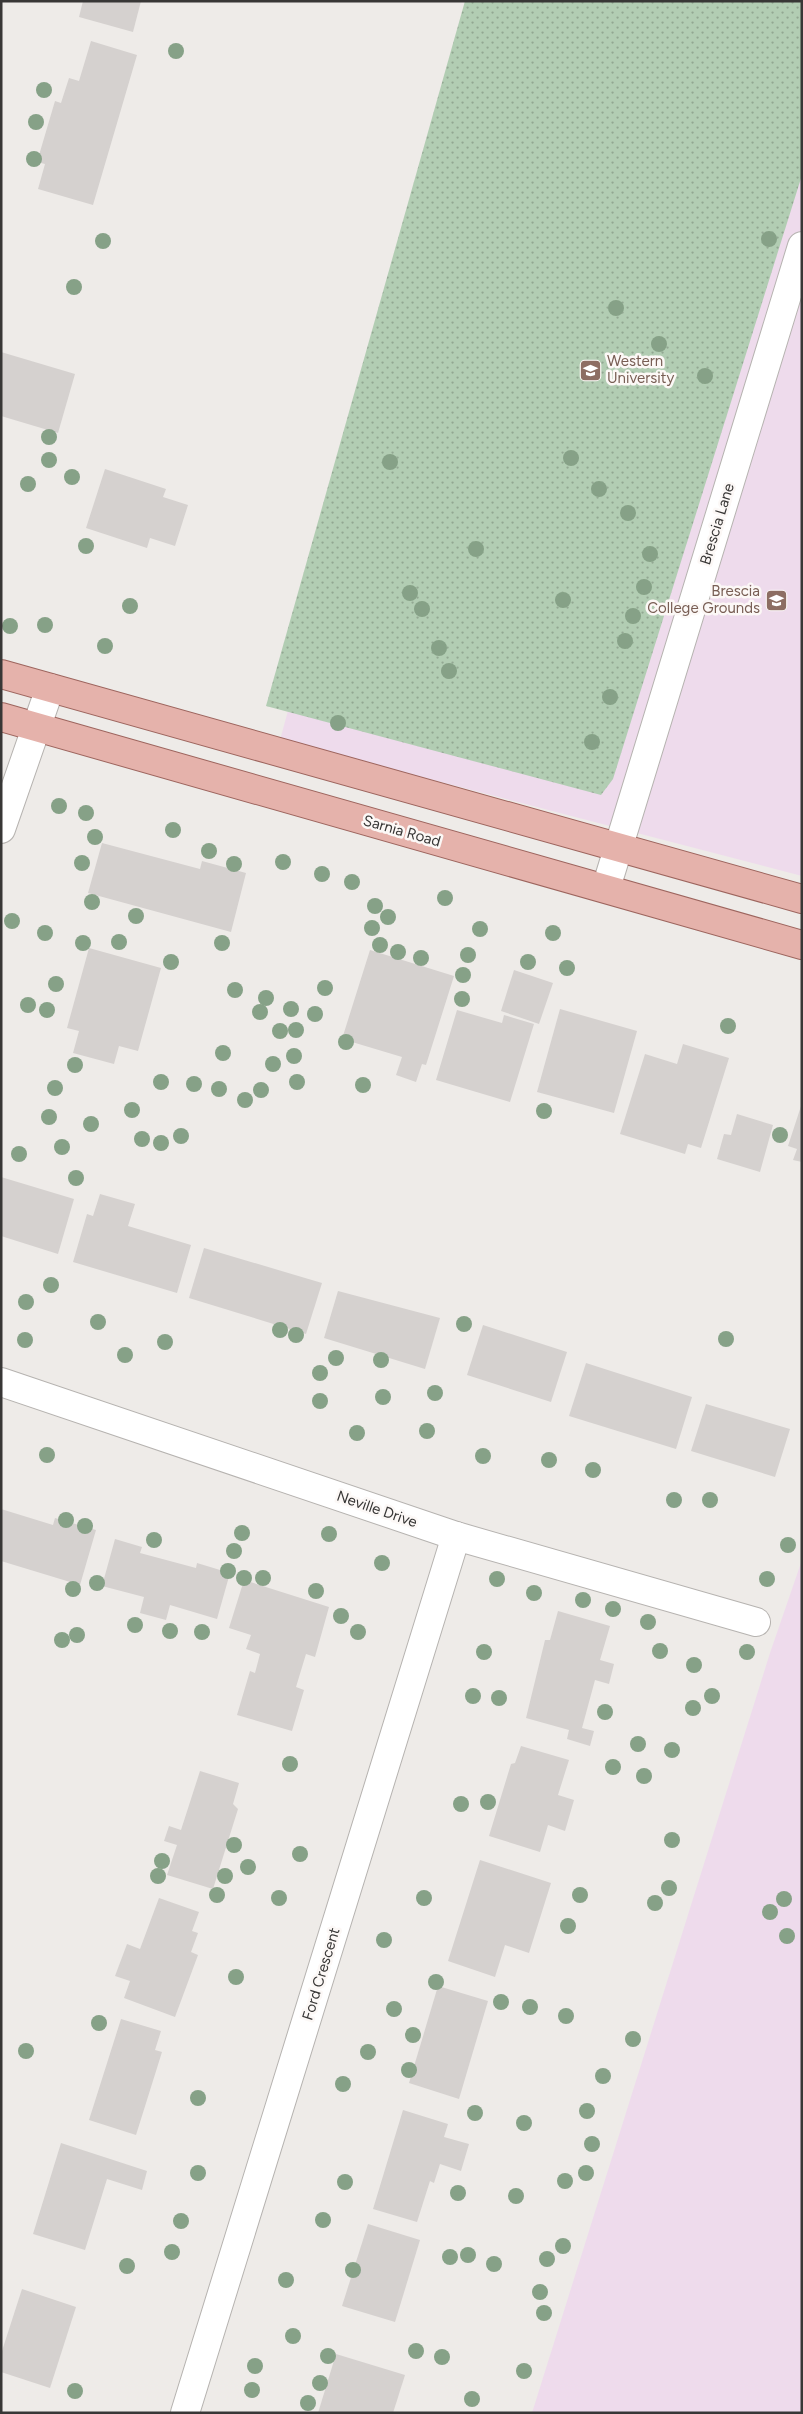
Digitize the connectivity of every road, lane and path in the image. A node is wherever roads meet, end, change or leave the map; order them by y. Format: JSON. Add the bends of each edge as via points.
{"nodes":[{"id":1,"x":802,"y":246,"type":"edge"},
{"id":2,"x":1,"y":674,"type":"edge"},
{"id":3,"x":50,"y":688,"type":"junction"},
{"id":4,"x":1,"y":717,"type":"edge"},
{"id":5,"x":35,"y":727,"type":"junction"},
{"id":6,"x":1,"y":829,"type":"edge"},
{"id":7,"x":618,"y":849,"type":"junction"},
{"id":8,"x":606,"y":888,"type":"junction"},
{"id":9,"x":802,"y":899,"type":"edge"},
{"id":10,"x":802,"y":945,"type":"edge"},
{"id":11,"x":1,"y":1382,"type":"edge"},
{"id":12,"x":456,"y":1536,"type":"junction"},
{"id":13,"x":756,"y":1622,"type":"dead end"},
{"id":14,"x":185,"y":2413,"type":"edge"}],
"edges":[{"from":1,"to":7,"type":"street","name":"Brescia Lane"},
{"from":2,"to":3,"type":"main road"},
{"from":3,"to":5,"type":"street"},
{"from":3,"to":7,"type":"main road"},
{"from":4,"to":5,"type":"main road","name":"Sarnia Road"},
{"from":5,"to":6,"type":"street"},
{"from":5,"to":8,"type":"main road","name":"Sarnia Road"},
{"from":7,"to":8,"type":"street","name":"Brescia Lane"},
{"from":7,"to":9,"type":"main road"},
{"from":8,"to":10,"type":"main road","name":"Sarnia Road"},
{"from":11,"to":12,"type":"street","name":"Neville Drive"},
{"from":12,"to":13,"type":"street","name":"Neville Drive"},
{"from":12,"to":14,"type":"street","name":"Ford Crescent"}]}
